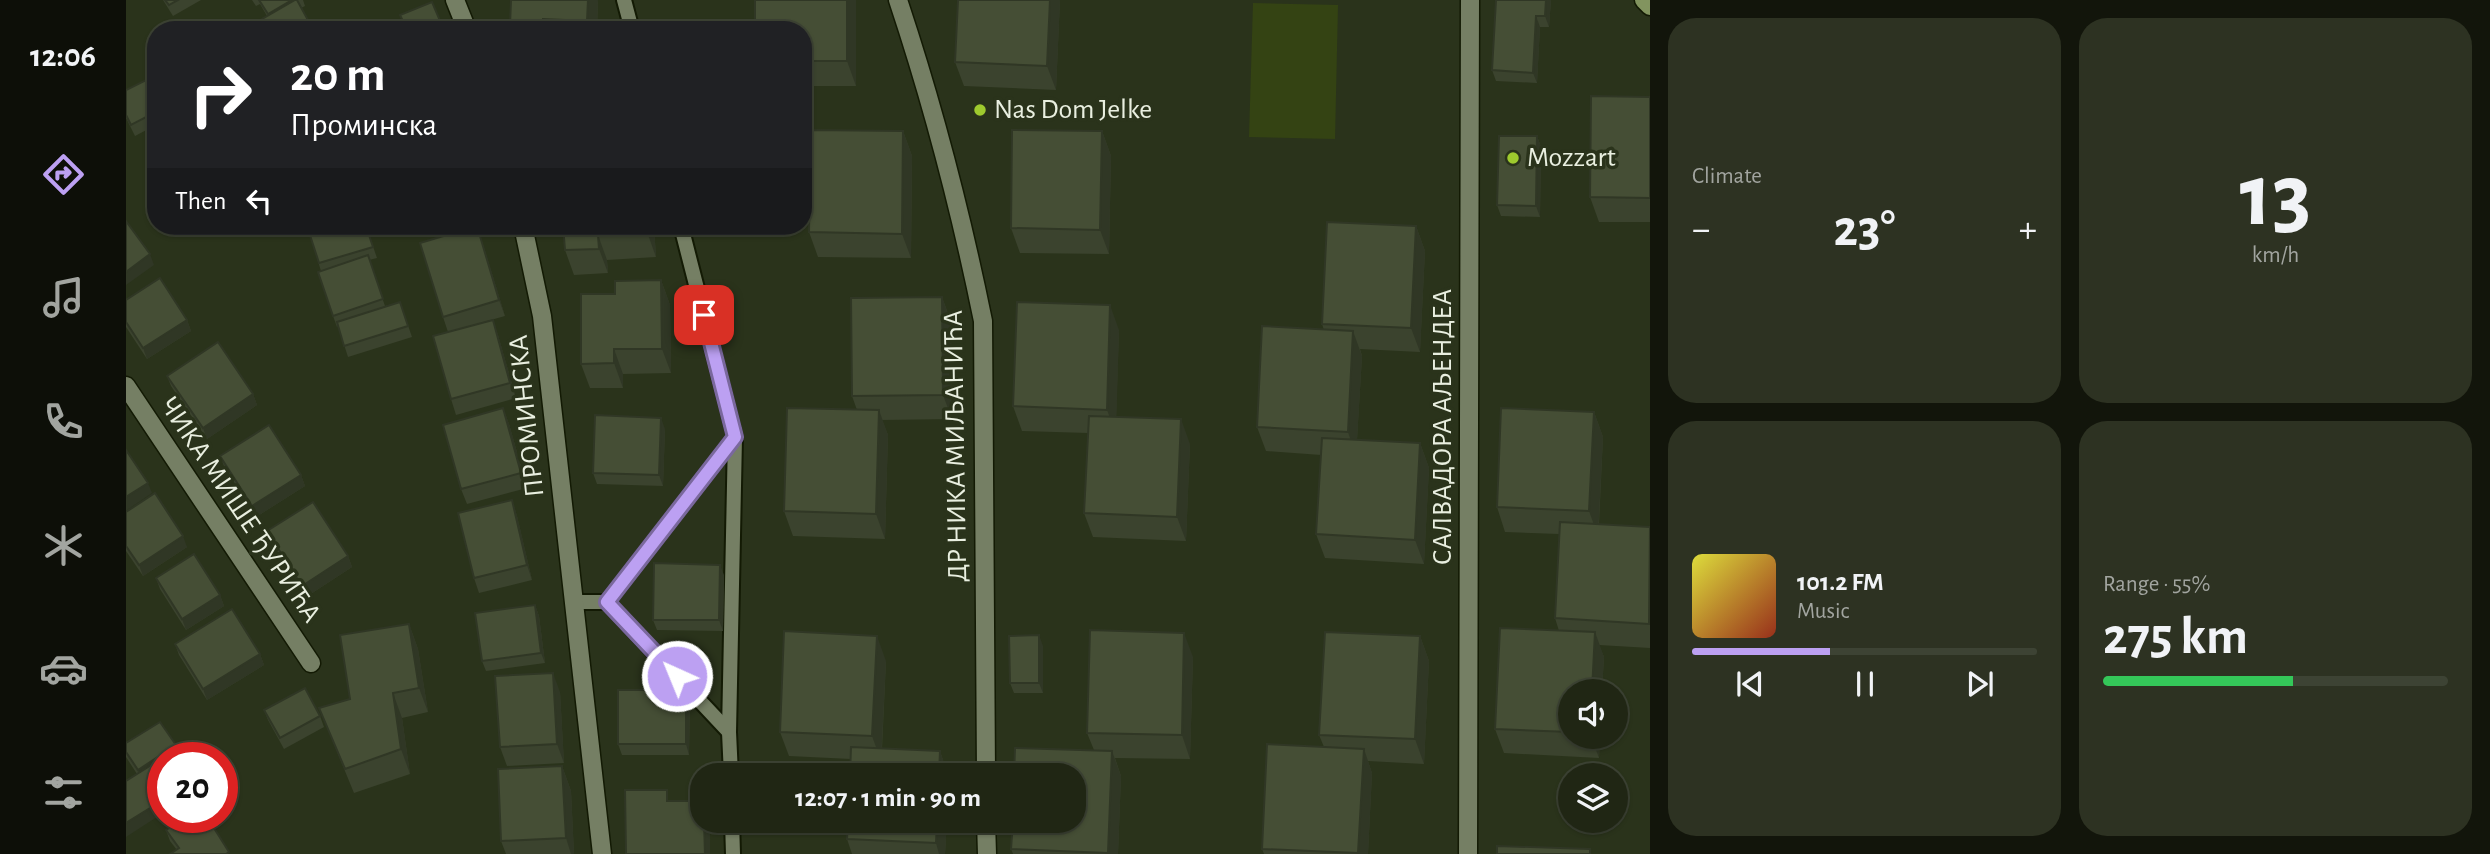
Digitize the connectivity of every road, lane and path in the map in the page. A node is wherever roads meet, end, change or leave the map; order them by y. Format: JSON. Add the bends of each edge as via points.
{"nodes":[{"id":1,"x":455,"y":0,"type":"edge"},
{"id":2,"x":624,"y":0,"type":"edge"},
{"id":3,"x":898,"y":0,"type":"edge"},
{"id":4,"x":1470,"y":0,"type":"edge"},
{"id":5,"x":1644,"y":0,"type":"edge"},
{"id":6,"x":1650,"y":6,"type":"edge"},
{"id":7,"x":463,"y":21,"type":"edge"},
{"id":8,"x":630,"y":21,"type":"edge"},
{"id":9,"x":525,"y":235,"type":"edge"},
{"id":10,"x":683,"y":235,"type":"edge"},
{"id":11,"x":126,"y":386,"type":"edge"},
{"id":12,"x":735,"y":437,"type":"junction"},
{"id":13,"x":573,"y":602,"type":"junction"},
{"id":14,"x":607,"y":602,"type":"junction"},
{"id":15,"x":311,"y":663,"type":"dead end"},
{"id":16,"x":729,"y":732,"type":"junction"},
{"id":17,"x":730,"y":763,"type":"edge"},
{"id":18,"x":986,"y":763,"type":"edge"},
{"id":19,"x":732,"y":833,"type":"edge"},
{"id":20,"x":986,"y":833,"type":"edge"},
{"id":21,"x":603,"y":854,"type":"edge"},
{"id":22,"x":733,"y":854,"type":"edge"},
{"id":23,"x":987,"y":854,"type":"edge"},
{"id":24,"x":1468,"y":854,"type":"edge"}],
"edges":[{"from":1,"to":7,"type":"street"},
{"from":2,"to":8,"type":"lane"},
{"from":3,"to":18,"type":"street","name":"ДР НИКА МИЉАНИЋА","via":[[923,75],[984,321]]},
{"from":4,"to":24,"type":"street","name":"САЛВАДОРА АЉЕНДЕА"},
{"from":5,"to":6,"type":"street"},
{"from":9,"to":13,"type":"street","name":"ПРОМИНСКА","via":[[542,316]]},
{"from":10,"to":12,"type":"lane"},
{"from":11,"to":15,"type":"street","name":"ЧИКА МИШЕ ЂУРИЋА"},
{"from":12,"to":14,"type":"lane"},
{"from":12,"to":16,"type":"lane"},
{"from":13,"to":14,"type":"lane"},
{"from":13,"to":21,"type":"street","name":"ПРОМИНСКА"},
{"from":14,"to":16,"type":"lane"},
{"from":16,"to":17,"type":"lane"},
{"from":19,"to":22,"type":"lane"},
{"from":20,"to":23,"type":"street"}]}
